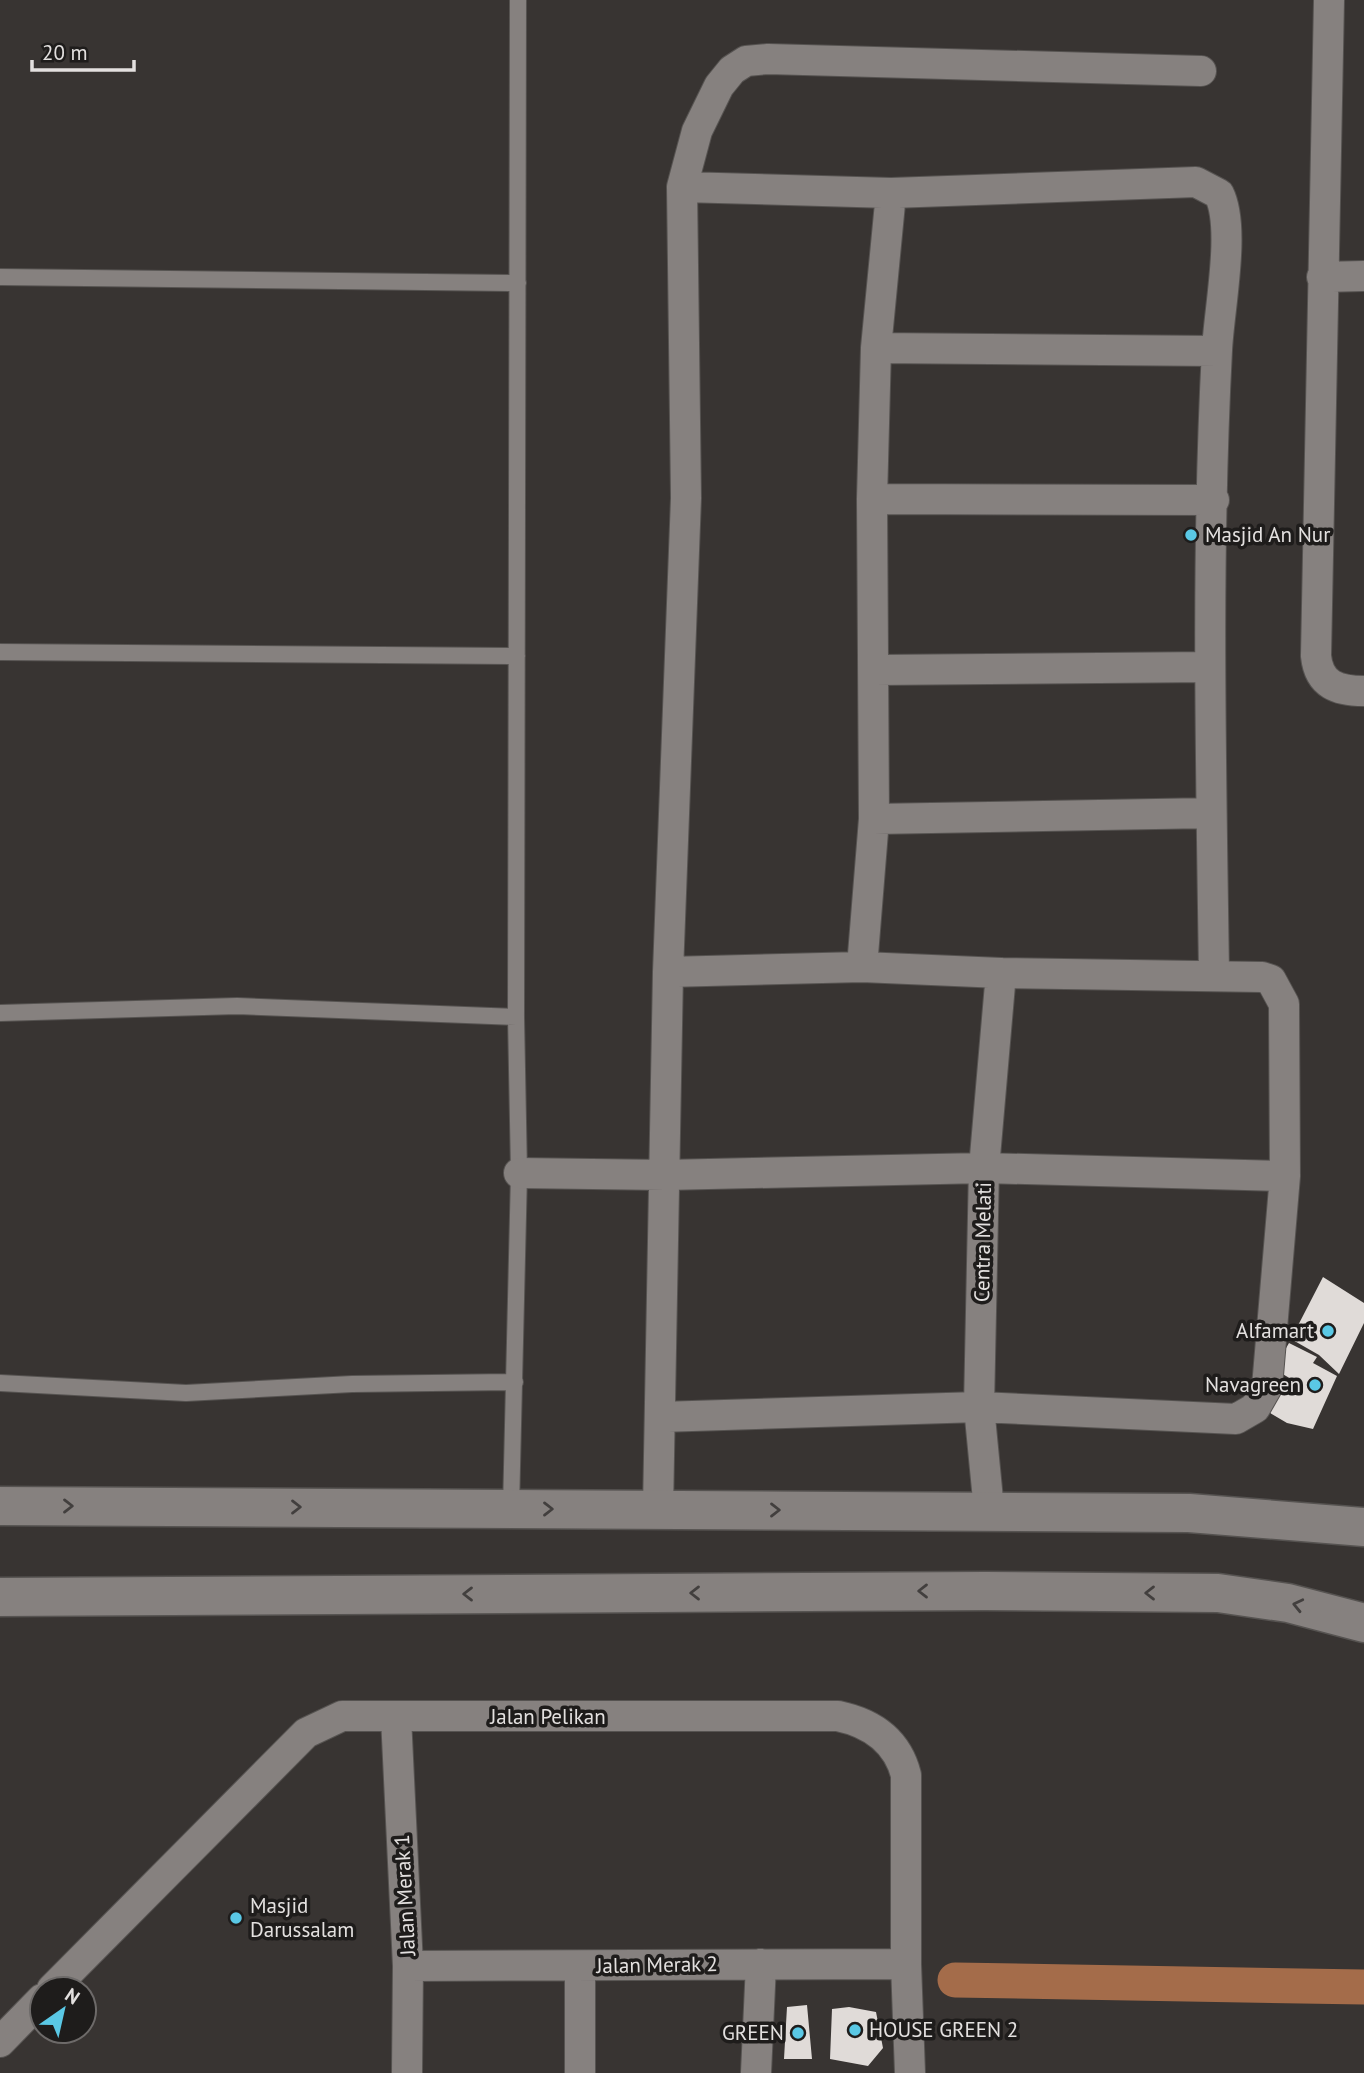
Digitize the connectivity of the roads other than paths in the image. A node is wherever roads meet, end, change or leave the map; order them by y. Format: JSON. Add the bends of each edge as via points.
{"nodes":[{"id":1,"x":519,"y":0,"type":"edge"},
{"id":2,"x":1329,"y":0,"type":"edge"},
{"id":3,"x":1202,"y":71,"type":"dead end"},
{"id":4,"x":682,"y":187,"type":"junction"},
{"id":5,"x":891,"y":193,"type":"junction"},
{"id":6,"x":1364,"y":276,"type":"edge"},
{"id":7,"x":0,"y":277,"type":"edge"},
{"id":8,"x":1322,"y":277,"type":"junction"},
{"id":9,"x":518,"y":283,"type":"junction"},
{"id":10,"x":876,"y":348,"type":"junction"},
{"id":11,"x":1217,"y":351,"type":"junction"},
{"id":12,"x":872,"y":499,"type":"junction"},
{"id":13,"x":1214,"y":500,"type":"junction"},
{"id":14,"x":0,"y":652,"type":"edge"},
{"id":15,"x":517,"y":656,"type":"junction"},
{"id":16,"x":1209,"y":667,"type":"junction"},
{"id":17,"x":875,"y":670,"type":"junction"},
{"id":18,"x":1364,"y":691,"type":"edge"},
{"id":19,"x":1211,"y":813,"type":"junction"},
{"id":20,"x":874,"y":819,"type":"junction"},
{"id":21,"x":862,"y":967,"type":"junction"},
{"id":22,"x":668,"y":972,"type":"junction"},
{"id":23,"x":1001,"y":974,"type":"junction"},
{"id":24,"x":1214,"y":974,"type":"junction"},
{"id":25,"x":0,"y":1013,"type":"edge"},
{"id":26,"x":516,"y":1017,"type":"junction"},
{"id":27,"x":984,"y":1168,"type":"junction"},
{"id":28,"x":519,"y":1173,"type":"junction"},
{"id":29,"x":665,"y":1175,"type":"junction"},
{"id":30,"x":1285,"y":1175,"type":"junction"},
{"id":31,"x":0,"y":1382,"type":"edge"},
{"id":32,"x":515,"y":1382,"type":"junction"},
{"id":33,"x":979,"y":1407,"type":"junction"},
{"id":34,"x":660,"y":1417,"type":"junction"},
{"id":35,"x":0,"y":1506,"type":"edge"},
{"id":36,"x":511,"y":1509,"type":"junction"},
{"id":37,"x":658,"y":1510,"type":"junction"},
{"id":38,"x":989,"y":1510,"type":"junction"},
{"id":39,"x":1364,"y":1527,"type":"edge"},
{"id":40,"x":0,"y":1597,"type":"edge"},
{"id":41,"x":1364,"y":1623,"type":"edge"},
{"id":42,"x":396,"y":1717,"type":"junction"},
{"id":43,"x":761,"y":1964,"type":"junction"},
{"id":44,"x":906,"y":1964,"type":"junction"},
{"id":45,"x":408,"y":1966,"type":"junction"},
{"id":46,"x":580,"y":1966,"type":"junction"},
{"id":47,"x":66,"y":1975,"type":"edge"},
{"id":48,"x":28,"y":2013,"type":"edge"},
{"id":49,"x":0,"y":2042,"type":"edge"},
{"id":50,"x":407,"y":2073,"type":"edge"},
{"id":51,"x":580,"y":2073,"type":"edge"},
{"id":52,"x":756,"y":2073,"type":"edge"},
{"id":53,"x":911,"y":2073,"type":"edge"}],
"edges":[{"from":1,"to":9,"type":"lane"},
{"from":2,"to":8,"type":"street"},
{"from":3,"to":4,"type":"street","via":[[746,61],[732,70],[708,105]]},
{"from":4,"to":5,"type":"street"},
{"from":4,"to":22,"type":"street","via":[[686,498]]},
{"from":5,"to":10,"type":"street"},
{"from":5,"to":11,"type":"street","via":[[1196,182],[1219,194],[1227,217]]},
{"from":6,"to":8,"type":"street"},
{"from":7,"to":9,"type":"lane"},
{"from":8,"to":18,"type":"street","via":[[1316,656],[1322,678],[1332,686]]},
{"from":9,"to":15,"type":"lane"},
{"from":10,"to":11,"type":"street"},
{"from":10,"to":12,"type":"street"},
{"from":11,"to":13,"type":"street"},
{"from":12,"to":13,"type":"street"},
{"from":12,"to":17,"type":"street"},
{"from":13,"to":16,"type":"street"},
{"from":14,"to":15,"type":"lane"},
{"from":15,"to":26,"type":"lane"},
{"from":16,"to":17,"type":"street"},
{"from":16,"to":19,"type":"street"},
{"from":17,"to":20,"type":"street"},
{"from":19,"to":20,"type":"street"},
{"from":19,"to":24,"type":"street"},
{"from":20,"to":21,"type":"street"},
{"from":21,"to":22,"type":"street"},
{"from":21,"to":23,"type":"street"},
{"from":22,"to":29,"type":"street"},
{"from":23,"to":24,"type":"street"},
{"from":23,"to":27,"type":"street","name":"Centra Melati"},
{"from":24,"to":30,"type":"street","via":[[1271,980],[1283,1003]]},
{"from":25,"to":26,"type":"lane","via":[[237,1006]]},
{"from":26,"to":28,"type":"lane"},
{"from":27,"to":29,"type":"street"},
{"from":27,"to":30,"type":"street"},
{"from":27,"to":33,"type":"street","name":"Centra Melati"},
{"from":28,"to":29,"type":"street"},
{"from":28,"to":32,"type":"lane"},
{"from":29,"to":34,"type":"street"},
{"from":30,"to":33,"type":"street","via":[[1266,1387],[1261,1401],[1246,1415],[1236,1419]]},
{"from":31,"to":32,"type":"lane","via":[[186,1394],[352,1384]]},
{"from":32,"to":36,"type":"lane"},
{"from":33,"to":34,"type":"street"},
{"from":33,"to":38,"type":"street","name":"Centra Melati"},
{"from":34,"to":37,"type":"street"},
{"from":35,"to":36,"type":"main road","one_way":true},
{"from":36,"to":37,"type":"main road","one_way":true},
{"from":37,"to":38,"type":"main road","one_way":true},
{"from":38,"to":39,"type":"main road","via":[[1189,1513]]},
{"from":41,"to":40,"type":"main road","one_way":true,"via":[[1288,1603],[1218,1593]]},
{"from":42,"to":44,"type":"street","name":"Jalan Pelikan","via":[[838,1716],[870,1726],[896,1750],[906,1775]]},
{"from":42,"to":45,"type":"street","name":"Jalan Merak 1"},
{"from":42,"to":47,"type":"street","name":"Jalan Pelikan","via":[[342,1716],[306,1733]]},
{"from":43,"to":44,"type":"street","name":"Jalan Merak 2"},
{"from":43,"to":46,"type":"street","name":"Jalan Merak 2"},
{"from":43,"to":52,"type":"street"},
{"from":44,"to":53,"type":"street","name":"Jalan Pelikan"},
{"from":45,"to":46,"type":"street","name":"Jalan Merak 2"},
{"from":45,"to":50,"type":"street","name":"Jalan Merak 1"},
{"from":46,"to":51,"type":"street"},
{"from":48,"to":49,"type":"street"}]}
